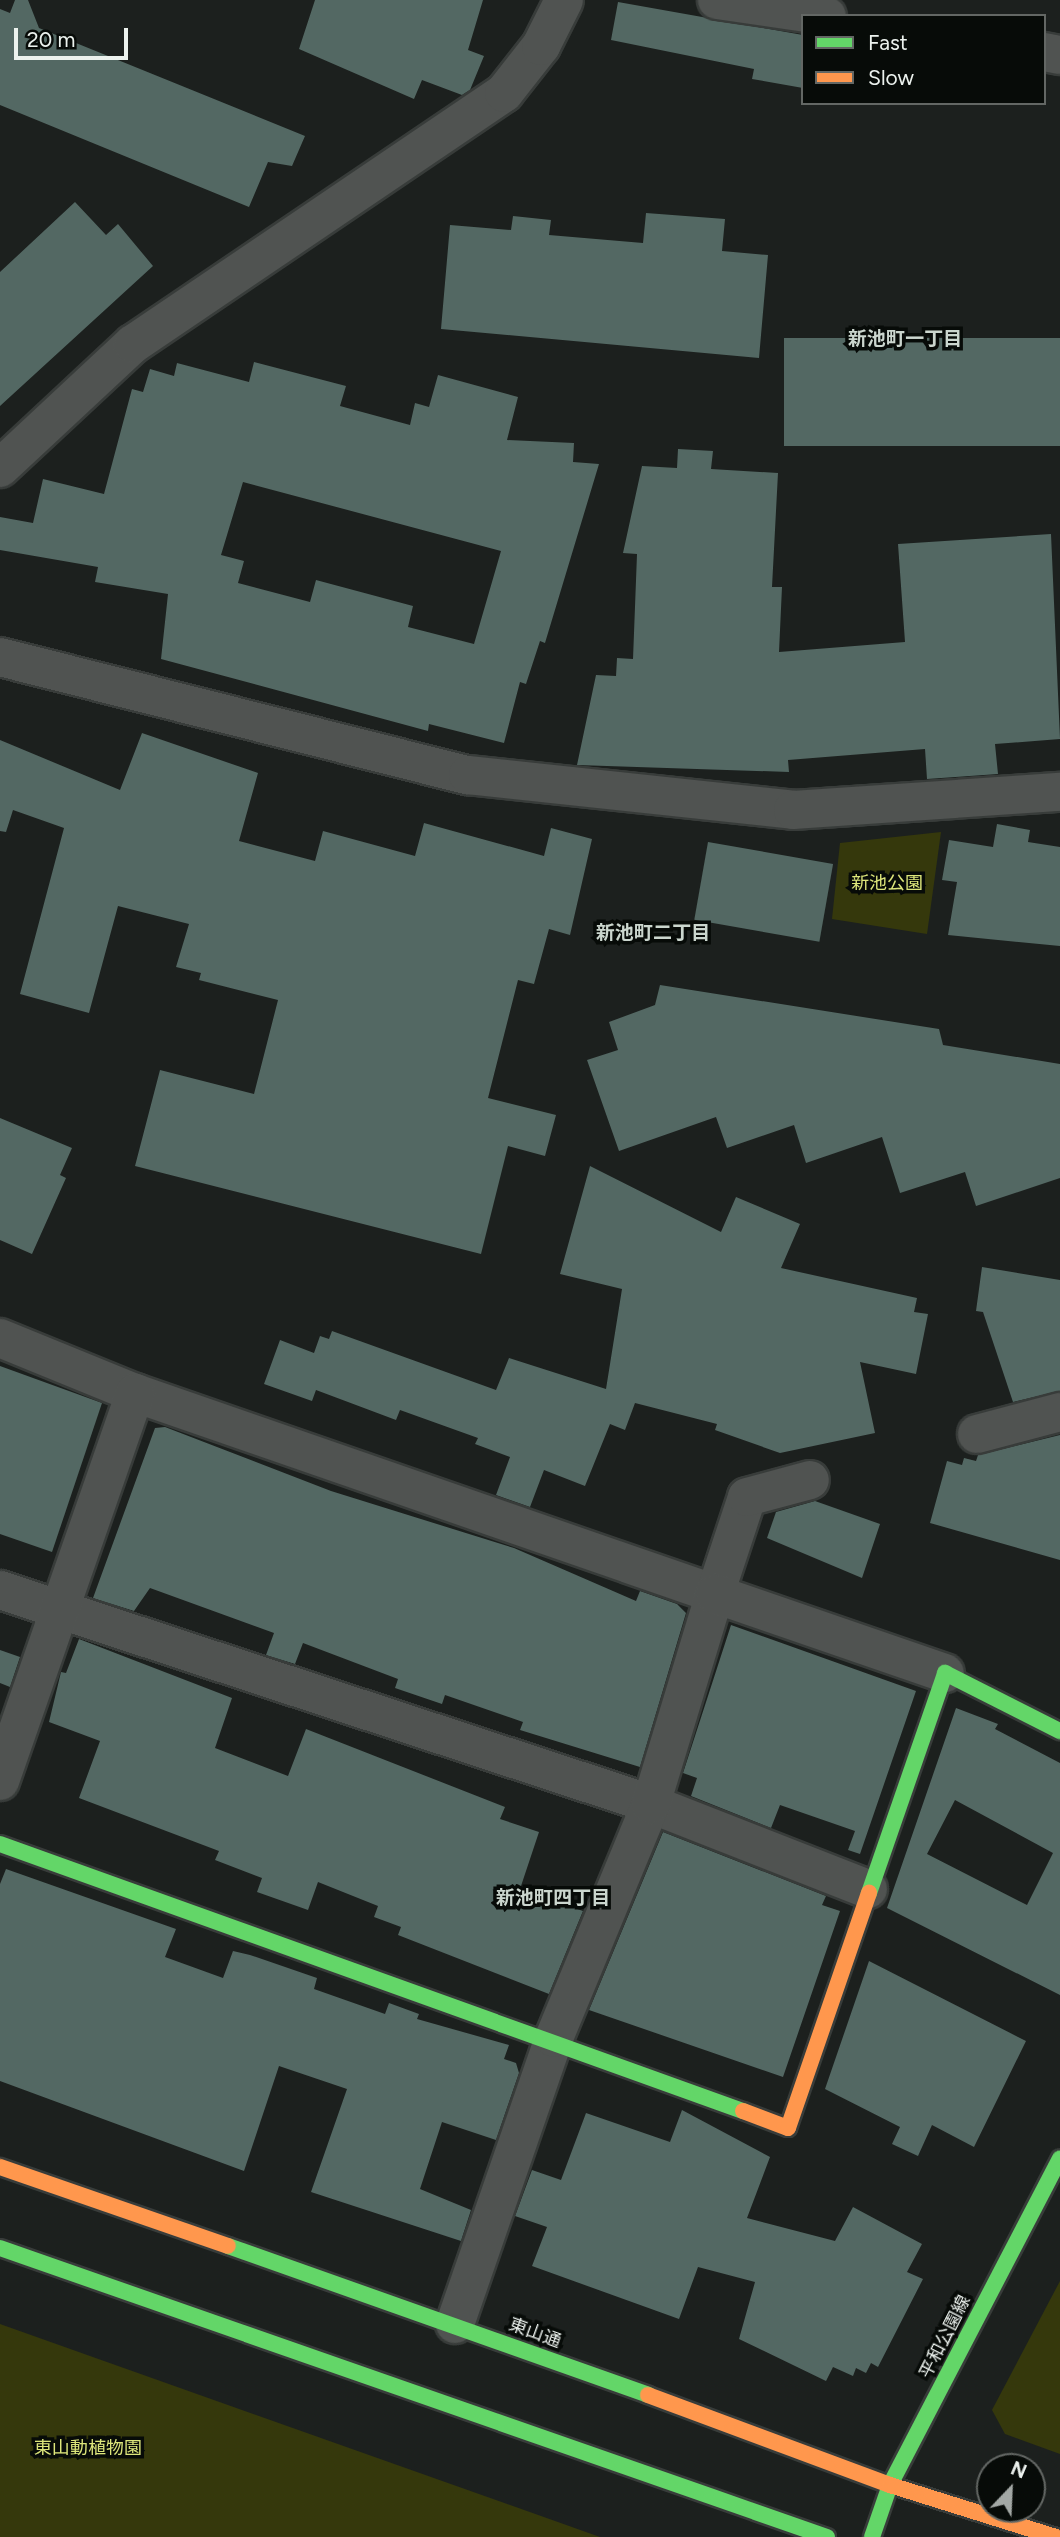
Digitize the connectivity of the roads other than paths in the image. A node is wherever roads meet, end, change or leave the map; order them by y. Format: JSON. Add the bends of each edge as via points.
{"nodes":[{"id":1,"x":564,"y":0,"type":"edge"},
{"id":2,"x":717,"y":0,"type":"edge"},
{"id":3,"x":813,"y":14,"type":"edge"},
{"id":4,"x":0,"y":468,"type":"edge"},
{"id":5,"x":0,"y":657,"type":"edge"},
{"id":6,"x":1060,"y":792,"type":"edge"},
{"id":7,"x":0,"y":1338,"type":"edge"},
{"id":8,"x":135,"y":1393,"type":"junction"},
{"id":9,"x":1060,"y":1412,"type":"edge"},
{"id":10,"x":977,"y":1434,"type":"dead end"},
{"id":11,"x":810,"y":1480,"type":"dead end"},
{"id":12,"x":0,"y":1590,"type":"edge"},
{"id":13,"x":715,"y":1594,"type":"junction"},
{"id":14,"x":62,"y":1615,"type":"junction"},
{"id":15,"x":945,"y":1673,"type":"junction"},
{"id":16,"x":1060,"y":1731,"type":"edge"},
{"id":17,"x":0,"y":1781,"type":"edge"},
{"id":18,"x":651,"y":1804,"type":"junction"},
{"id":19,"x":0,"y":1844,"type":"edge"},
{"id":20,"x":868,"y":1889,"type":"junction"},
{"id":21,"x":554,"y":2038,"type":"junction"},
{"id":22,"x":1060,"y":2159,"type":"edge"},
{"id":23,"x":0,"y":2166,"type":"edge"},
{"id":24,"x":0,"y":2248,"type":"edge"},
{"id":25,"x":455,"y":2323,"type":"junction"},
{"id":26,"x":890,"y":2485,"type":"junction"},
{"id":27,"x":827,"y":2537,"type":"edge"},
{"id":28,"x":872,"y":2537,"type":"edge"},
{"id":29,"x":1056,"y":2537,"type":"edge"}],
"edges":[{"from":1,"to":4,"type":"street","via":[[541,46],[504,93],[133,344]]},
{"from":2,"to":3,"type":"street"},
{"from":5,"to":6,"type":"street","via":[[468,775],[793,810]]},
{"from":7,"to":8,"type":"street"},
{"from":8,"to":13,"type":"street"},
{"from":8,"to":14,"type":"street"},
{"from":9,"to":10,"type":"street"},
{"from":11,"to":13,"type":"street","via":[[747,1497]]},
{"from":12,"to":14,"type":"street"},
{"from":13,"to":15,"type":"street"},
{"from":13,"to":18,"type":"street"},
{"from":14,"to":17,"type":"street"},
{"from":14,"to":18,"type":"street"},
{"from":15,"to":16,"type":"main road"},
{"from":15,"to":20,"type":"main road"},
{"from":18,"to":20,"type":"street"},
{"from":18,"to":21,"type":"street"},
{"from":19,"to":21,"type":"main road"},
{"from":20,"to":21,"type":"main road","via":[[788,2128]]},
{"from":21,"to":25,"type":"street"},
{"from":22,"to":26,"type":"main road","name":"平和公園線"},
{"from":23,"to":25,"type":"main road","name":"東山通"},
{"from":24,"to":27,"type":"main road"},
{"from":25,"to":26,"type":"main road","name":"東山通"},
{"from":26,"to":28,"type":"main road","name":"平和公園線"},
{"from":26,"to":29,"type":"main road","name":"東山通"}]}
